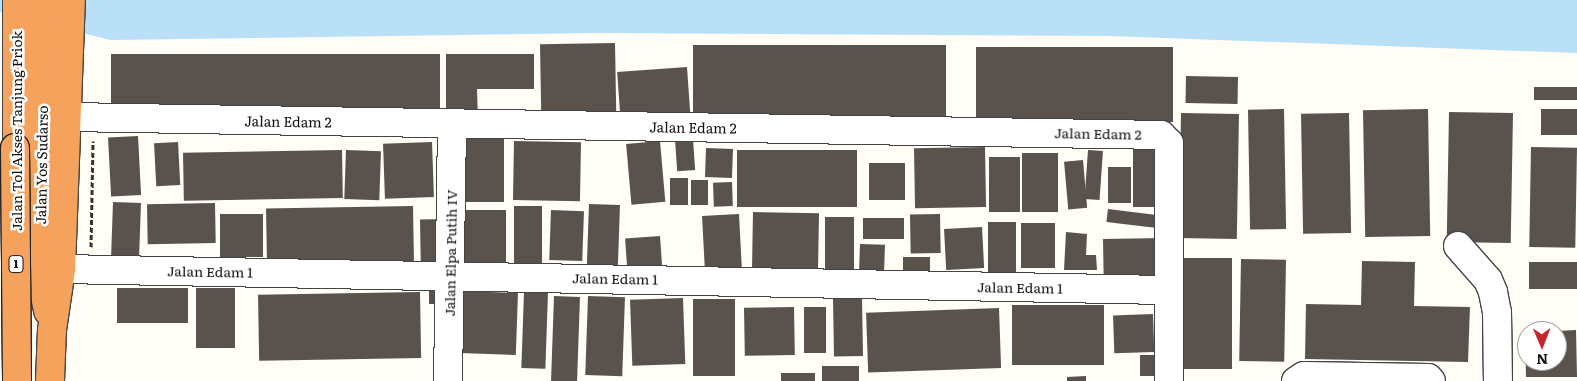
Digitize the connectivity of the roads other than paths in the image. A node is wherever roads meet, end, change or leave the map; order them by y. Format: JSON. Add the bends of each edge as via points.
{"nodes":[{"id":1,"x":45,"y":0,"type":"edge"},
{"id":2,"x":71,"y":0,"type":"edge"},
{"id":3,"x":17,"y":8,"type":"edge"},
{"id":4,"x":68,"y":114,"type":"junction"},
{"id":5,"x":452,"y":124,"type":"junction"},
{"id":6,"x":1458,"y":246,"type":"dead end"},
{"id":7,"x":61,"y":269,"type":"junction"},
{"id":8,"x":450,"y":275,"type":"junction"},
{"id":9,"x":1168,"y":290,"type":"junction"},
{"id":10,"x":52,"y":330,"type":"junction"},
{"id":11,"x":17,"y":381,"type":"edge"},
{"id":12,"x":50,"y":381,"type":"edge"},
{"id":13,"x":448,"y":381,"type":"edge"},
{"id":14,"x":1168,"y":381,"type":"edge"},
{"id":15,"x":1296,"y":381,"type":"edge"},
{"id":16,"x":1431,"y":381,"type":"edge"},
{"id":17,"x":1498,"y":381,"type":"edge"}],
"edges":[{"from":1,"to":4,"type":"highway","name":"Jalan Yos Sudarso","number":"1"},
{"from":2,"to":4,"type":"highway","name":"Jalan Yos Sudarso","number":"1"},
{"from":3,"to":11,"type":"highway","name":"Jalan Tol Akses Tanjung Priok","number":"1","bridge":true},
{"from":4,"to":5,"type":"street","name":"Jalan Edam 2"},
{"from":4,"to":7,"type":"highway","name":"Jalan Yos Sudarso","number":"1"},
{"from":4,"to":10,"type":"highway","name":"Jalan Yos Sudarso","number":"1","via":[[41,278]]},
{"from":5,"to":8,"type":"street","name":"Jalan Elpa Putih IV"},
{"from":5,"to":9,"type":"street","name":"Jalan Edam 2","via":[[1161,135],[1169,143]]},
{"from":6,"to":17,"type":"street","via":[[1488,280],[1493,292],[1497,312]]},
{"from":7,"to":8,"type":"street","name":"Jalan Edam 1"},
{"from":7,"to":10,"type":"highway","name":"Jalan Yos Sudarso","number":"1"},
{"from":8,"to":9,"type":"street","name":"Jalan Edam 1"},
{"from":8,"to":13,"type":"street","name":"Jalan Elpa Putih IV"},
{"from":9,"to":14,"type":"street"},
{"from":10,"to":12,"type":"highway","name":"Jalan Yos Sudarso","number":"1"},
{"from":15,"to":16,"type":"street","via":[[1304,376],[1428,378]]}]}
